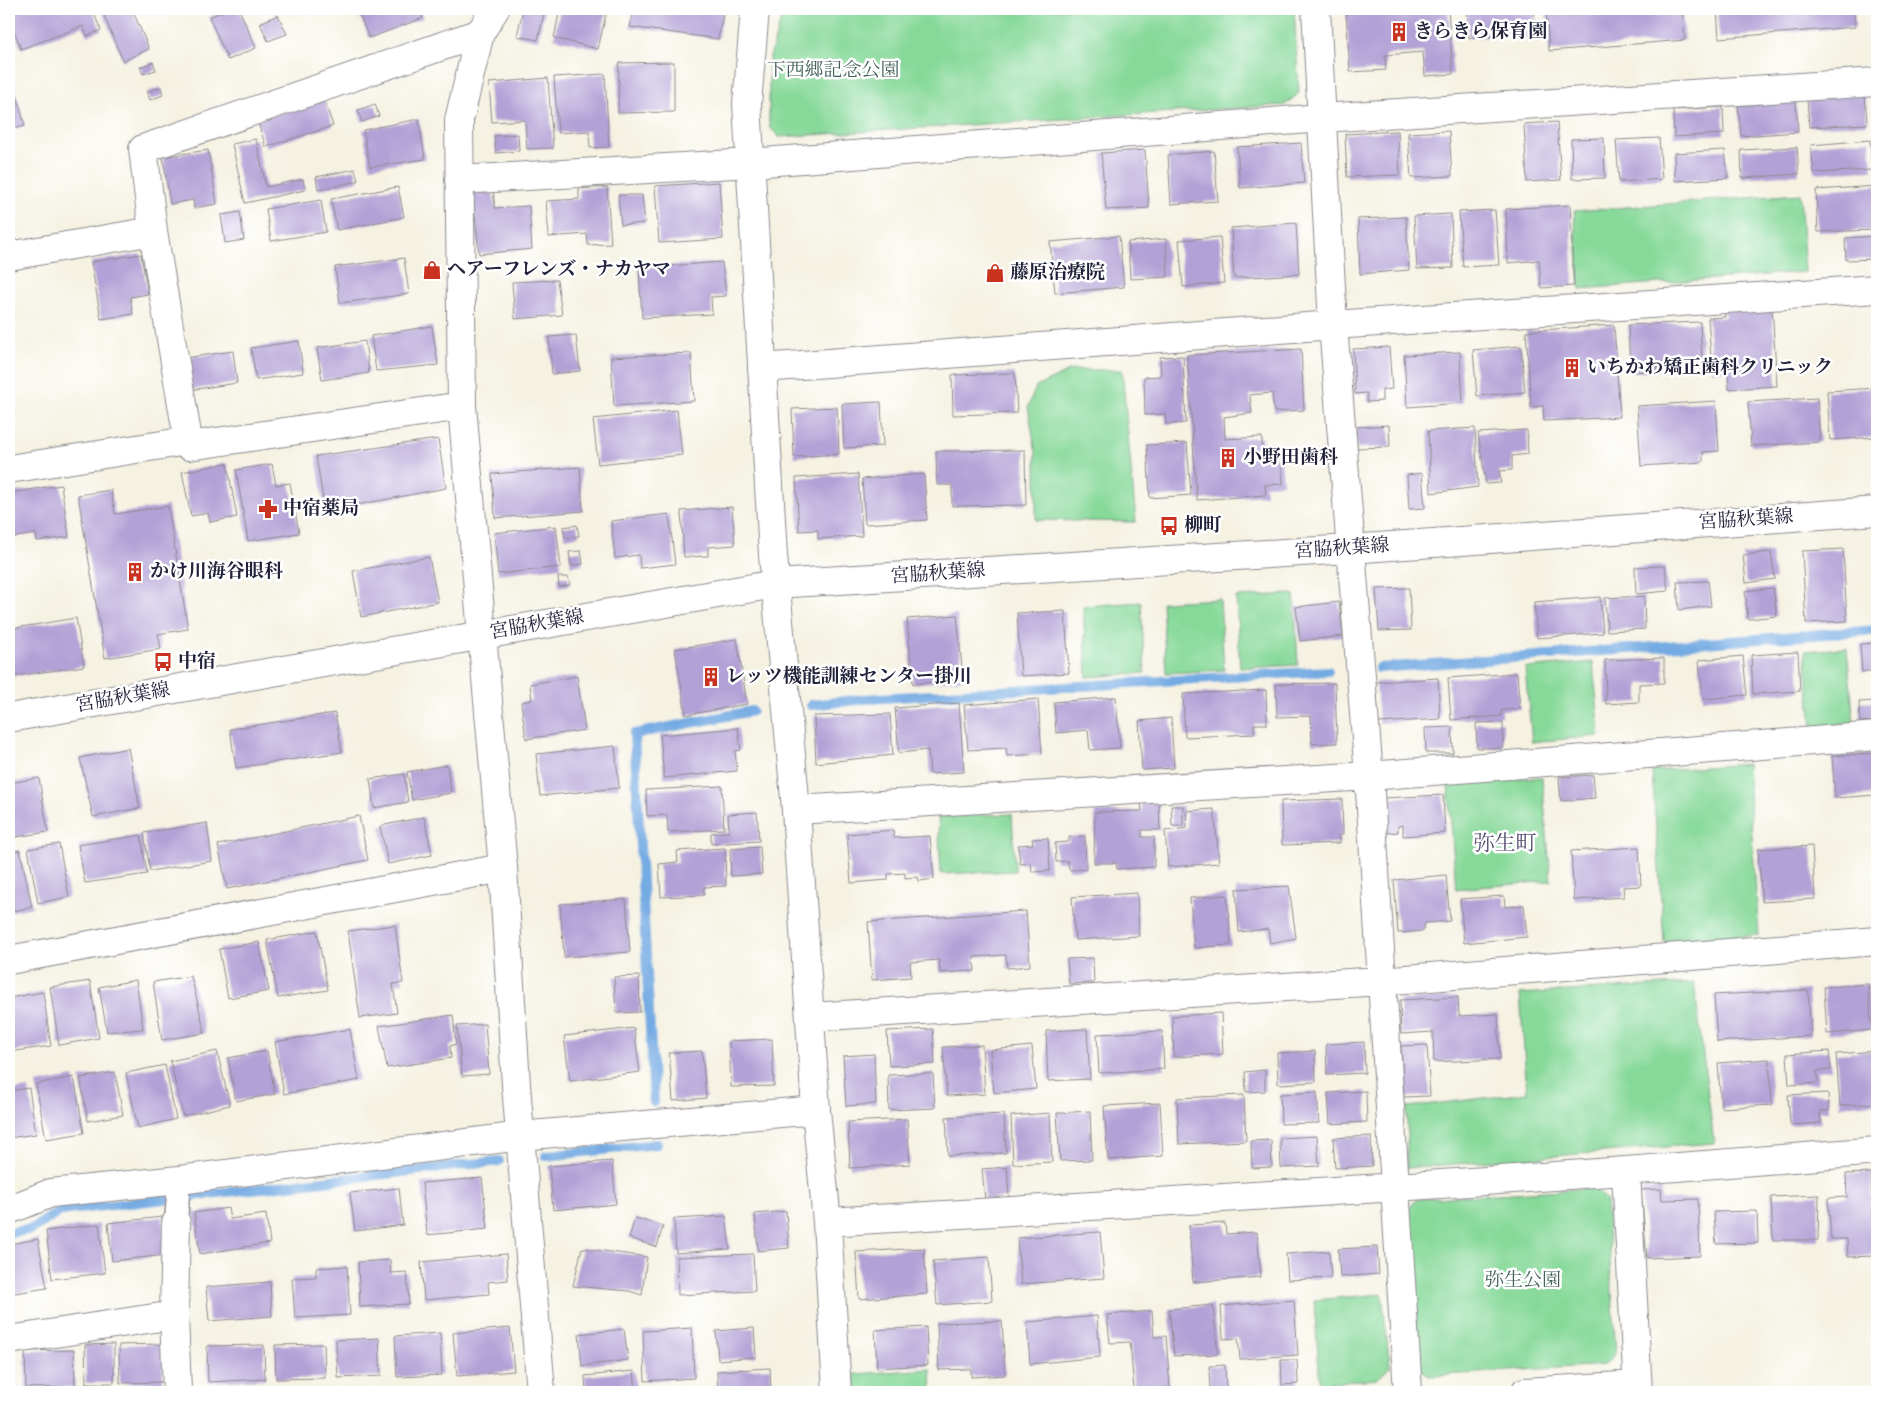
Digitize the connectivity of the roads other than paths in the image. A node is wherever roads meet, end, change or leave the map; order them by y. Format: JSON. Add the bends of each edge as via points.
{"nodes":[{"id":1,"x":495,"y":9,"type":"edge"},
{"id":2,"x":755,"y":9,"type":"edge"},
{"id":3,"x":1316,"y":9,"type":"edge"},
{"id":4,"x":480,"y":33,"type":"junction"},
{"id":5,"x":1877,"y":82,"type":"edge"},
{"id":6,"x":1322,"y":118,"type":"junction"},
{"id":7,"x":751,"y":163,"type":"junction"},
{"id":8,"x":459,"y":180,"type":"junction"},
{"id":9,"x":153,"y":231,"type":"junction"},
{"id":10,"x":9,"y":256,"type":"edge"},
{"id":11,"x":1877,"y":289,"type":"edge"},
{"id":12,"x":1333,"y":325,"type":"junction"},
{"id":13,"x":762,"y":368,"type":"junction"},
{"id":14,"x":462,"y":406,"type":"junction"},
{"id":15,"x":189,"y":446,"type":"junction"},
{"id":16,"x":9,"y":469,"type":"edge"},
{"id":17,"x":1877,"y":511,"type":"edge"},
{"id":18,"x":1350,"y":548,"type":"junction"},
{"id":19,"x":775,"y":584,"type":"junction"},
{"id":20,"x":482,"y":634,"type":"junction"},
{"id":21,"x":9,"y":718,"type":"edge"},
{"id":22,"x":1877,"y":736,"type":"edge"},
{"id":23,"x":1369,"y":776,"type":"junction"},
{"id":24,"x":796,"y":810,"type":"junction"},
{"id":25,"x":503,"y":868,"type":"junction"},
{"id":26,"x":1877,"y":941,"type":"edge"},
{"id":27,"x":9,"y":960,"type":"edge"},
{"id":28,"x":1381,"y":981,"type":"junction"},
{"id":29,"x":810,"y":1016,"type":"junction"},
{"id":30,"x":816,"y":1110,"type":"junction"},
{"id":31,"x":520,"y":1136,"type":"junction"},
{"id":32,"x":1877,"y":1152,"type":"edge"},
{"id":33,"x":1626,"y":1173,"type":"junction"},
{"id":34,"x":179,"y":1180,"type":"junction"},
{"id":35,"x":1396,"y":1189,"type":"junction"},
{"id":36,"x":9,"y":1210,"type":"edge"},
{"id":37,"x":827,"y":1222,"type":"junction"},
{"id":38,"x":176,"y":1223,"type":"joint"},
{"id":39,"x":174,"y":1315,"type":"junction"},
{"id":40,"x":9,"y":1340,"type":"edge"},
{"id":41,"x":1638,"y":1389,"type":"edge"},
{"id":42,"x":177,"y":1392,"type":"edge"},
{"id":43,"x":541,"y":1392,"type":"edge"},
{"id":44,"x":837,"y":1392,"type":"edge"},
{"id":45,"x":1408,"y":1392,"type":"edge"},
{"id":46,"x":1525,"y":1392,"type":"edge"}],
"edges":[{"from":1,"to":4,"type":"street"},
{"from":2,"to":7,"type":"street","via":[[747,104]]},
{"from":3,"to":6,"type":"street"},
{"from":4,"to":8,"type":"street","via":[[459,120]]},
{"from":4,"to":9,"type":"street","via":[[143,149]]},
{"from":5,"to":6,"type":"street"},
{"from":6,"to":7,"type":"street"},
{"from":6,"to":12,"type":"street"},
{"from":7,"to":8,"type":"street"},
{"from":7,"to":13,"type":"street"},
{"from":8,"to":14,"type":"street"},
{"from":9,"to":10,"type":"street"},
{"from":9,"to":15,"type":"street"},
{"from":11,"to":12,"type":"street"},
{"from":12,"to":13,"type":"street"},
{"from":12,"to":18,"type":"street"},
{"from":13,"to":19,"type":"street"},
{"from":14,"to":15,"type":"street"},
{"from":14,"to":20,"type":"street"},
{"from":15,"to":16,"type":"street","via":[[181,442]]},
{"from":17,"to":18,"type":"street","name":"宮脇秋葉線"},
{"from":18,"to":19,"type":"street","name":"宮脇秋葉線"},
{"from":18,"to":23,"type":"street"},
{"from":19,"to":20,"type":"street","name":"宮脇秋葉線"},
{"from":19,"to":24,"type":"street"},
{"from":20,"to":21,"type":"street","name":"宮脇秋葉線"},
{"from":20,"to":25,"type":"street"},
{"from":22,"to":23,"type":"street"},
{"from":23,"to":24,"type":"street"},
{"from":23,"to":28,"type":"street"},
{"from":24,"to":29,"type":"street"},
{"from":25,"to":27,"type":"street"},
{"from":25,"to":31,"type":"street"},
{"from":26,"to":28,"type":"street"},
{"from":28,"to":29,"type":"street"},
{"from":28,"to":35,"type":"street"},
{"from":29,"to":30,"type":"street"},
{"from":30,"to":31,"type":"street"},
{"from":30,"to":37,"type":"street"},
{"from":31,"to":34,"type":"street"},
{"from":31,"to":43,"type":"street"},
{"from":32,"to":33,"type":"street"},
{"from":33,"to":35,"type":"street"},
{"from":33,"to":41,"type":"street"},
{"from":34,"to":36,"type":"street","via":[[51,1193]]},
{"from":34,"to":38,"type":"street"},
{"from":35,"to":37,"type":"street"},
{"from":35,"to":45,"type":"street"},
{"from":37,"to":44,"type":"street"},
{"from":38,"to":39,"type":"street"},
{"from":39,"to":40,"type":"street"},
{"from":39,"to":42,"type":"street"},
{"from":41,"to":46,"type":"street"}]}
